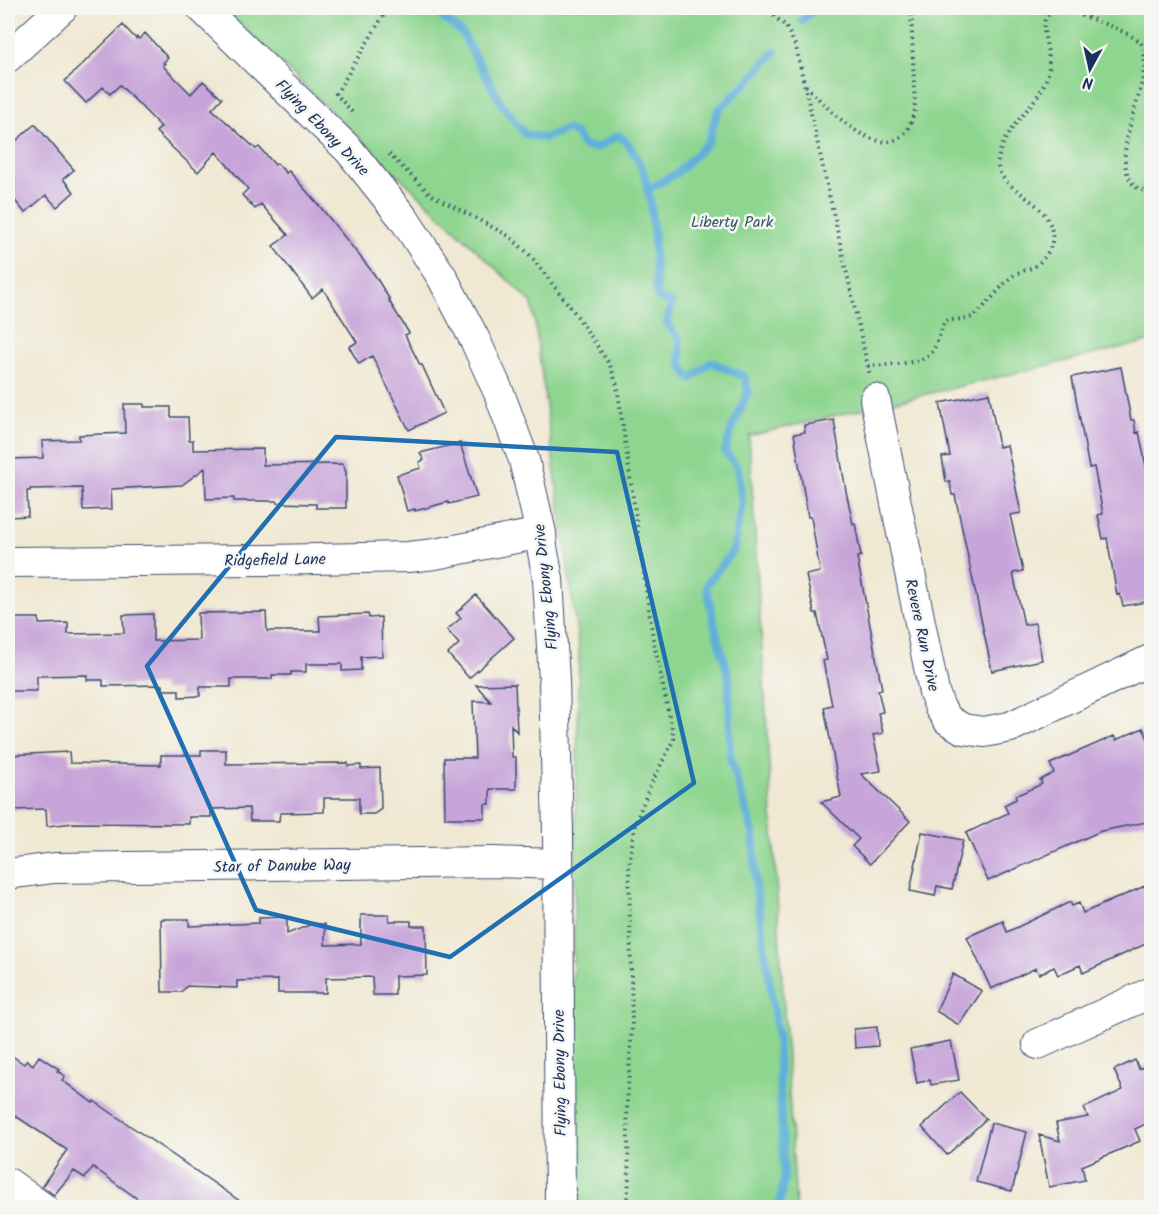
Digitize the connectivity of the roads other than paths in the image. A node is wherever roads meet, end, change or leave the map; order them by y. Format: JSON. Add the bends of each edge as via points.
{"nodes":[{"id":1,"x":62,"y":8,"type":"edge"},
{"id":2,"x":202,"y":8,"type":"edge"},
{"id":3,"x":8,"y":57,"type":"edge"},
{"id":4,"x":875,"y":399,"type":"road end"},
{"id":5,"x":541,"y":533,"type":"junction"},
{"id":6,"x":8,"y":562,"type":"edge"},
{"id":7,"x":1152,"y":659,"type":"edge"},
{"id":8,"x":558,"y":864,"type":"junction"},
{"id":9,"x":8,"y":874,"type":"edge"},
{"id":10,"x":1152,"y":992,"type":"edge"},
{"id":11,"x":1038,"y":1044,"type":"dead end"},
{"id":12,"x":8,"y":1183,"type":"edge"},
{"id":13,"x":43,"y":1208,"type":"edge"},
{"id":14,"x":560,"y":1208,"type":"edge"}],
"edges":[{"from":1,"to":3,"type":"street"},
{"from":2,"to":5,"type":"street","name":"Flying Ebony Drive","via":[[349,150],[404,219],[442,277],[499,393],[524,460]]},
{"from":4,"to":7,"type":"street","name":"Revere Run Drive","via":[[934,692],[948,720],[963,729],[984,732],[1010,727]]},
{"from":5,"to":6,"type":"street","name":"Ridgefield Lane","via":[[408,557]]},
{"from":5,"to":8,"type":"street","name":"Flying Ebony Drive","via":[[554,680]]},
{"from":8,"to":9,"type":"street","name":"Star of Danube Way","via":[[54,868]]},
{"from":8,"to":14,"type":"street","name":"Flying Ebony Drive"},
{"from":10,"to":11,"type":"street"},
{"from":12,"to":13,"type":"street"}]}
